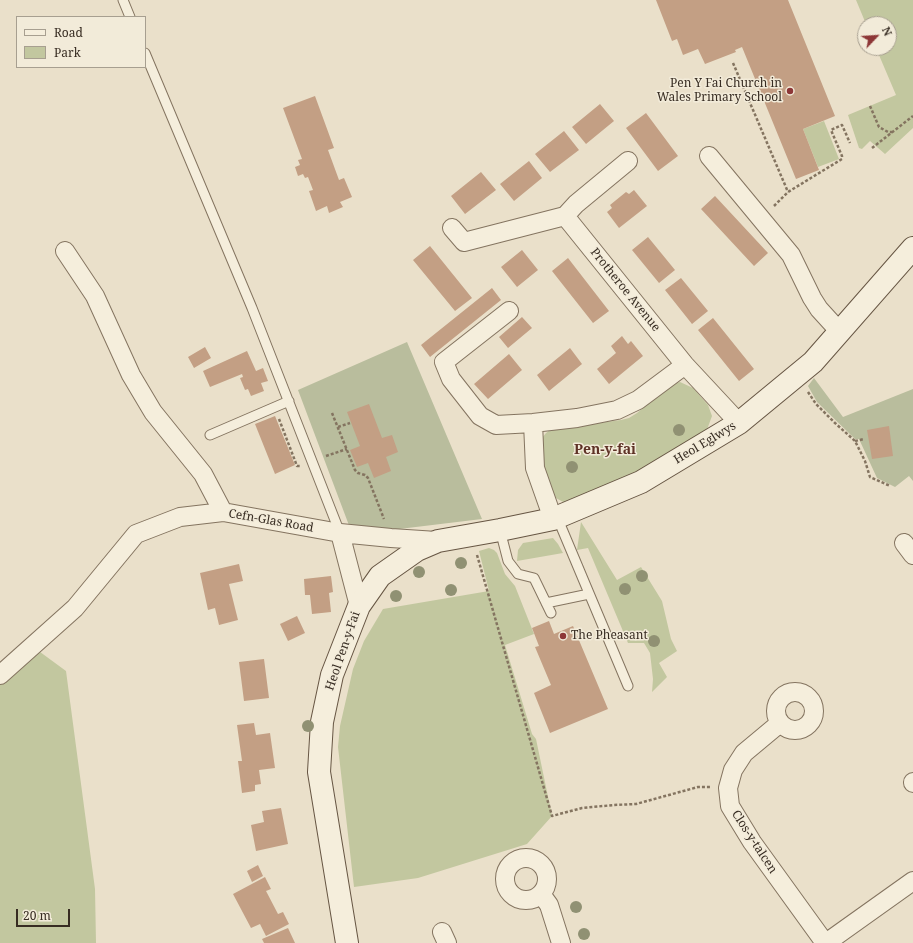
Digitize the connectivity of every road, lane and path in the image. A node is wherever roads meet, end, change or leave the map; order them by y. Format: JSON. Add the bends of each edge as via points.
{"nodes":[{"id":1,"x":123,"y":0,"type":"edge"},
{"id":2,"x":130,"y":16,"type":"edge"},
{"id":3,"x":146,"y":55,"type":"edge"},
{"id":4,"x":733,"y":63,"type":"dead end"},
{"id":5,"x":870,"y":106,"type":"dead end"},
{"id":6,"x":913,"y":116,"type":"edge"},
{"id":7,"x":893,"y":132,"type":"junction"},
{"id":8,"x":850,"y":143,"type":"dead end"},
{"id":9,"x":872,"y":148,"type":"dead end"},
{"id":10,"x":709,"y":156,"type":"dead end"},
{"id":11,"x":628,"y":161,"type":"dead end"},
{"id":12,"x":788,"y":192,"type":"junction"},
{"id":13,"x":565,"y":216,"type":"junction"},
{"id":14,"x":760,"y":219,"type":"junction"},
{"id":15,"x":452,"y":228,"type":"dead end"},
{"id":16,"x":913,"y":248,"type":"edge"},
{"id":17,"x":65,"y":251,"type":"dead end"},
{"id":18,"x":509,"y":311,"type":"dead end"},
{"id":19,"x":839,"y":331,"type":"junction"},
{"id":20,"x":685,"y":364,"type":"junction"},
{"id":21,"x":797,"y":375,"type":"junction"},
{"id":22,"x":288,"y":400,"type":"junction"},
{"id":23,"x":274,"y":407,"type":"junction"},
{"id":24,"x":332,"y":413,"type":"dead end"},
{"id":25,"x":350,"y":423,"type":"dead end"},
{"id":26,"x":533,"y":423,"type":"junction"},
{"id":27,"x":739,"y":423,"type":"junction"},
{"id":28,"x":338,"y":427,"type":"junction"},
{"id":29,"x":210,"y":435,"type":"dead end"},
{"id":30,"x":864,"y":439,"type":"dead end"},
{"id":31,"x":856,"y":441,"type":"junction"},
{"id":32,"x":347,"y":449,"type":"junction"},
{"id":33,"x":326,"y":456,"type":"dead end"},
{"id":34,"x":300,"y":465,"type":"dead end"},
{"id":35,"x":890,"y":486,"type":"dead end"},
{"id":36,"x":223,"y":512,"type":"junction"},
{"id":37,"x":555,"y":518,"type":"junction"},
{"id":38,"x":500,"y":530,"type":"junction"},
{"id":39,"x":340,"y":533,"type":"junction"},
{"id":40,"x":471,"y":535,"type":"junction"},
{"id":41,"x":391,"y":538,"type":"junction"},
{"id":42,"x":438,"y":540,"type":"junction"},
{"id":43,"x":589,"y":594,"type":"junction"},
{"id":44,"x":546,"y":603,"type":"junction"},
{"id":45,"x":359,"y":606,"type":"junction"},
{"id":46,"x":551,"y":613,"type":"dead end"},
{"id":47,"x":0,"y":675,"type":"edge"},
{"id":48,"x":628,"y":686,"type":"dead end"},
{"id":49,"x":780,"y":723,"type":"dead end"},
{"id":50,"x":728,"y":788,"type":"junction"},
{"id":51,"x":913,"y":881,"type":"edge"},
{"id":52,"x":541,"y":894,"type":"dead end"},
{"id":53,"x":347,"y":943,"type":"edge"},
{"id":54,"x":561,"y":943,"type":"edge"},
{"id":55,"x":825,"y":943,"type":"edge"}],
"edges":[{"from":1,"to":2,"type":"lane"},
{"from":3,"to":22,"type":"lane"},
{"from":4,"to":12,"type":"path"},
{"from":5,"to":7,"type":"path","via":[[879,127]]},
{"from":6,"to":7,"type":"path"},
{"from":7,"to":9,"type":"path"},
{"from":8,"to":12,"type":"path","via":[[842,125],[831,130],[842,158]]},
{"from":10,"to":14,"type":"street"},
{"from":11,"to":13,"type":"street"},
{"from":12,"to":14,"type":"path"},
{"from":13,"to":15,"type":"street","via":[[464,242]]},
{"from":13,"to":20,"type":"street","name":"Protheroe Avenue"},
{"from":14,"to":19,"type":"street","via":[[790,255],[819,309]]},
{"from":16,"to":19,"type":"street","name":"Heol Eglwys"},
{"from":17,"to":36,"type":"street","via":[[95,296],[131,375],[153,412],[203,474]]},
{"from":18,"to":26,"type":"street","via":[[444,362],[452,379],[480,416],[496,425]]},
{"from":19,"to":21,"type":"street","name":"Heol Eglwys","via":[[813,362]]},
{"from":20,"to":26,"type":"street","via":[[638,400],[617,410]]},
{"from":20,"to":27,"type":"street","name":"Protheroe Avenue"},
{"from":21,"to":27,"type":"street","name":"Heol Eglwys"},
{"from":21,"to":31,"type":"path","via":[[823,412]]},
{"from":22,"to":23,"type":"lane"},
{"from":22,"to":39,"type":"lane"},
{"from":23,"to":29,"type":"lane"},
{"from":23,"to":34,"type":"path","via":[[297,466]]},
{"from":24,"to":28,"type":"path"},
{"from":25,"to":28,"type":"path"},
{"from":26,"to":37,"type":"street","via":[[535,468]]},
{"from":27,"to":37,"type":"street","name":"Heol Eglwys","via":[[641,482]]},
{"from":28,"to":32,"type":"path"},
{"from":30,"to":31,"type":"path"},
{"from":31,"to":35,"type":"path","via":[[870,477]]},
{"from":32,"to":33,"type":"path"},
{"from":32,"to":41,"type":"path","via":[[355,470],[368,478]]},
{"from":36,"to":39,"type":"street","name":"Cefn-Glas Road"},
{"from":36,"to":47,"type":"street","name":"Cefn-Glas Road","via":[[180,517],[136,534],[75,608]]},
{"from":37,"to":38,"type":"street","name":"Heol Eglwys"},
{"from":37,"to":43,"type":"lane"},
{"from":38,"to":40,"type":"street","name":"Heol Eglwys"},
{"from":38,"to":44,"type":"lane","via":[[508,561],[518,574],[534,578]]},
{"from":39,"to":41,"type":"street","name":"Cefn-Glas Road"},
{"from":39,"to":45,"type":"street"},
{"from":40,"to":42,"type":"street","name":"Heol Eglwys"},
{"from":40,"to":50,"type":"path","via":[[552,816],[582,808],[636,804],[698,787]]},
{"from":41,"to":42,"type":"street","name":"Cefn-Glas Road"},
{"from":42,"to":45,"type":"street","name":"Heol Pen-y-Fai","via":[[417,550],[380,576]]},
{"from":43,"to":44,"type":"lane"},
{"from":43,"to":48,"type":"lane"},
{"from":44,"to":46,"type":"lane"},
{"from":45,"to":53,"type":"street","name":"Heol Pen-y-Fai","via":[[332,675],[322,722],[319,772]]},
{"from":49,"to":50,"type":"street","name":"Clos-y-talcen","via":[[744,753],[733,770]]},
{"from":50,"to":55,"type":"street","name":"Clos-y-talcen","via":[[730,806],[752,842]]},
{"from":51,"to":55,"type":"street"},
{"from":52,"to":54,"type":"street","via":[[549,905]]}]}
